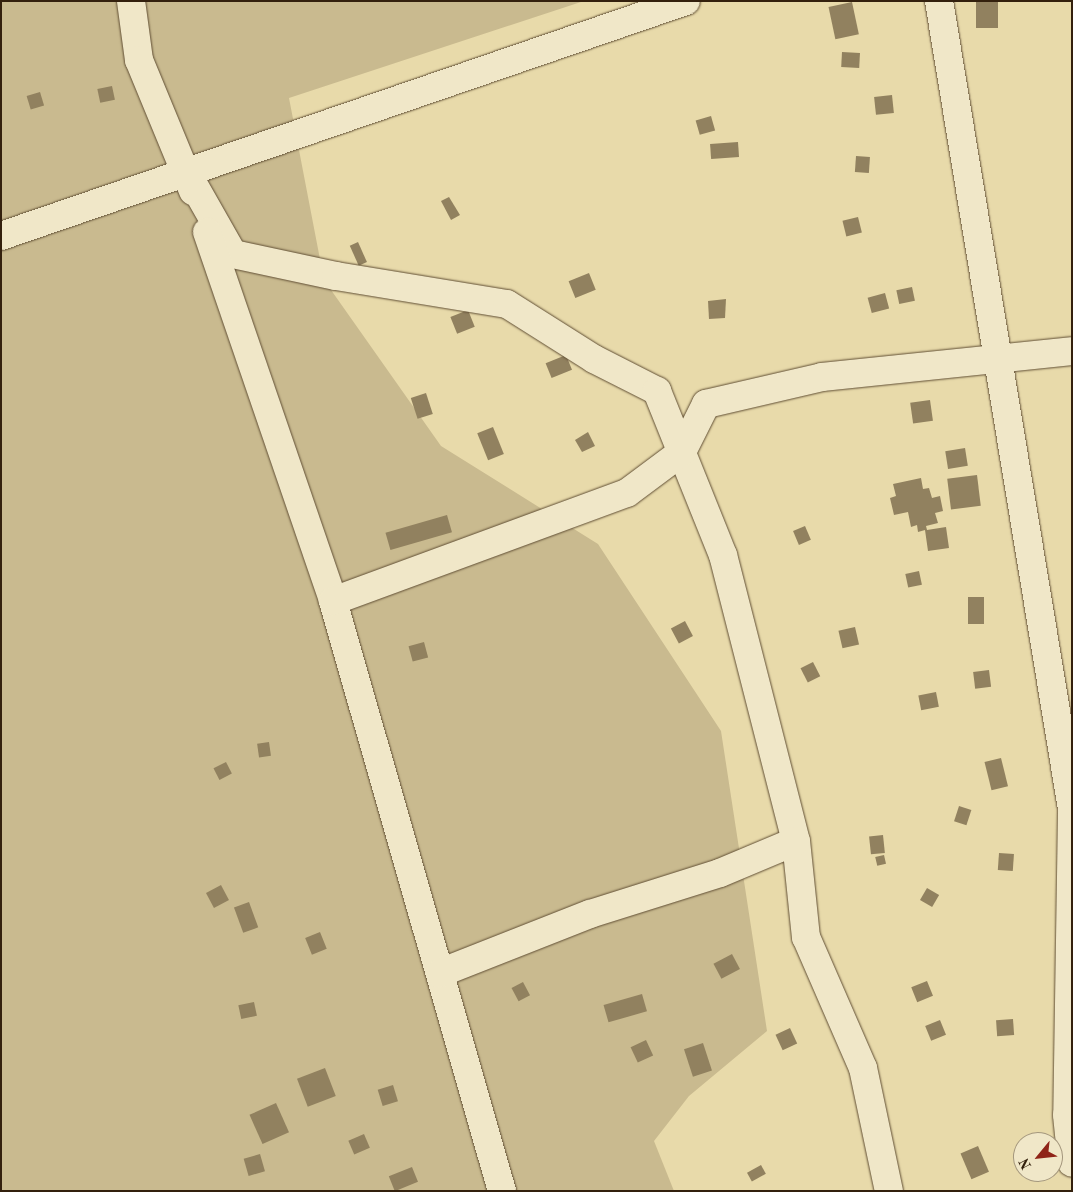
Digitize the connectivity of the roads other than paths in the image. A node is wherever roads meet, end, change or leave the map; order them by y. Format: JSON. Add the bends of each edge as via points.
{"nodes":[{"id":1,"x":131,"y":1,"type":"edge"},
{"id":2,"x":686,"y":1,"type":"edge"},
{"id":3,"x":939,"y":1,"type":"edge"},
{"id":4,"x":187,"y":173,"type":"junction"},
{"id":5,"x":1,"y":236,"type":"edge"},
{"id":6,"x":1072,"y":351,"type":"edge"},
{"id":7,"x":1000,"y":359,"type":"junction"},
{"id":8,"x":682,"y":452,"type":"junction"},
{"id":9,"x":333,"y":601,"type":"junction"},
{"id":10,"x":1072,"y":811,"type":"edge"},
{"id":11,"x":796,"y":842,"type":"junction"},
{"id":12,"x":440,"y":973,"type":"junction"},
{"id":13,"x":1072,"y":1163,"type":"edge"},
{"id":14,"x":502,"y":1191,"type":"edge"},
{"id":15,"x":889,"y":1191,"type":"edge"}],
"edges":[{"from":1,"to":4,"type":"street","via":[[139,60]]},
{"from":2,"to":4,"type":"street"},
{"from":3,"to":7,"type":"street"},
{"from":4,"to":5,"type":"street"},
{"from":4,"to":8,"type":"street","via":[[234,254],[336,276],[507,304],[594,359],[657,390]]},
{"from":4,"to":9,"type":"street"},
{"from":6,"to":7,"type":"street"},
{"from":7,"to":8,"type":"street","via":[[822,377],[706,404]]},
{"from":7,"to":10,"type":"street","via":[[1036,607]]},
{"from":8,"to":9,"type":"street","via":[[627,493]]},
{"from":8,"to":11,"type":"street","via":[[723,555]]},
{"from":9,"to":12,"type":"street"},
{"from":10,"to":13,"type":"street","via":[[1067,1115]]},
{"from":11,"to":12,"type":"street","via":[[720,873],[590,914]]},
{"from":11,"to":15,"type":"street","via":[[806,937],[863,1068]]},
{"from":12,"to":14,"type":"street"}]}
